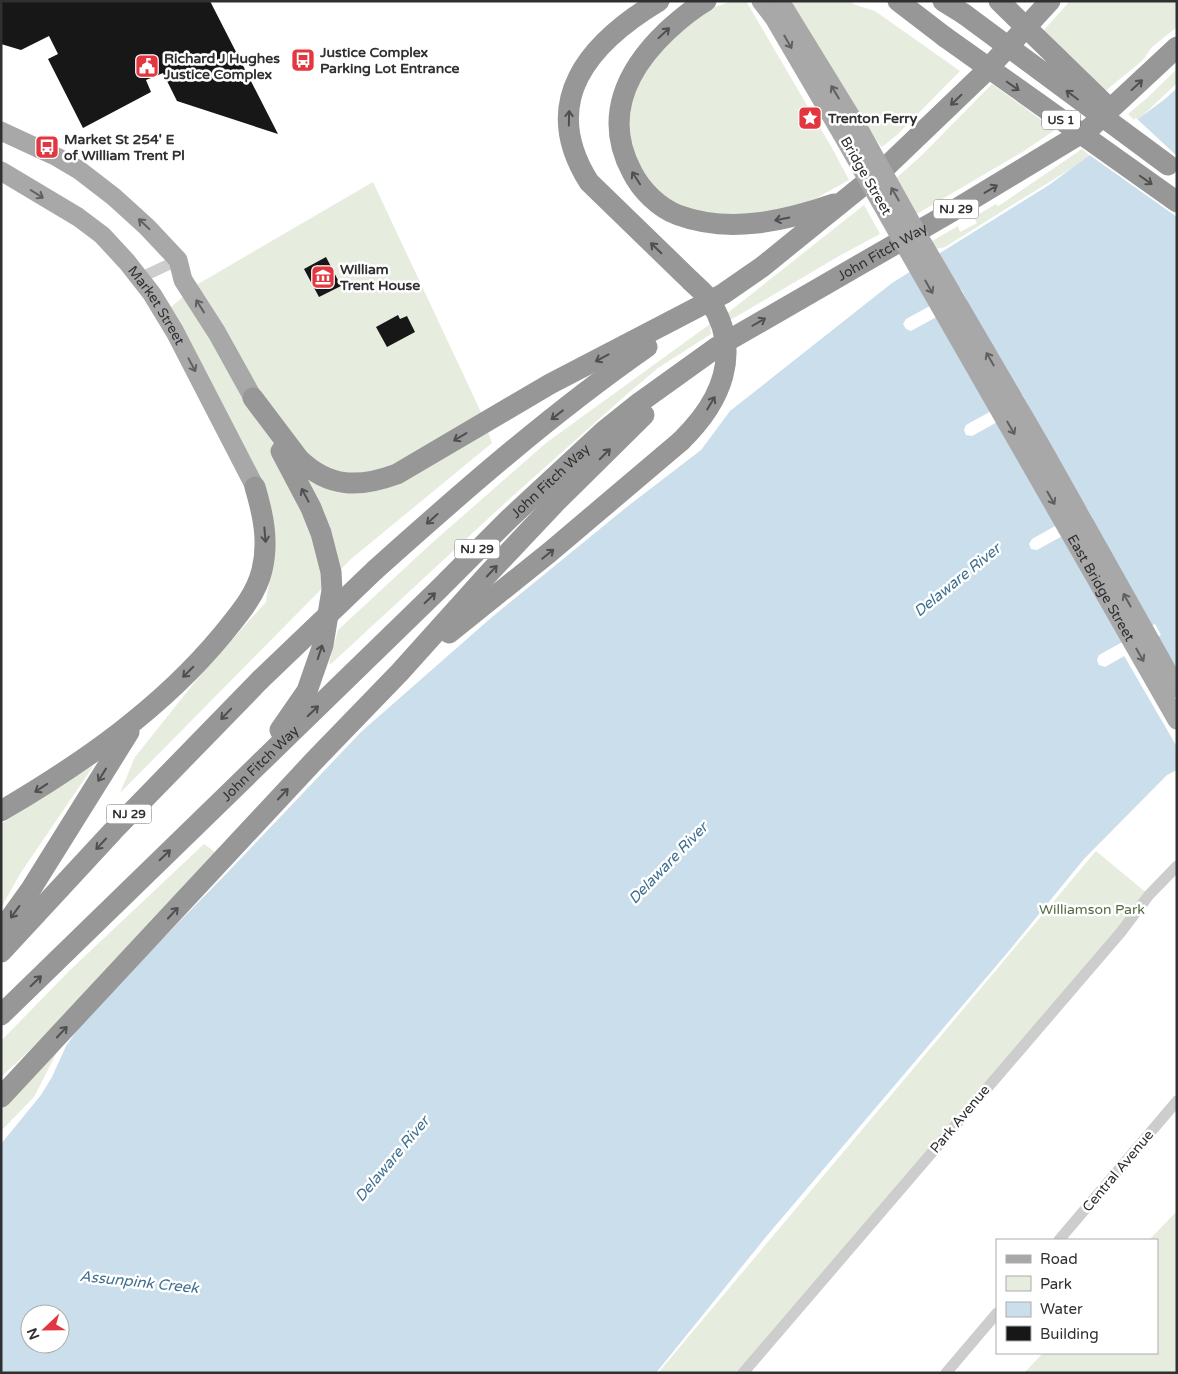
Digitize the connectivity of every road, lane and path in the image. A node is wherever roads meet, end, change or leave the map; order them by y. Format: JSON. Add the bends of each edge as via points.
{"nodes":[{"id":1,"x":659,"y":1,"type":"edge"},
{"id":2,"x":761,"y":1,"type":"edge"},
{"id":3,"x":780,"y":1,"type":"edge"},
{"id":4,"x":887,"y":1,"type":"edge"},
{"id":5,"x":898,"y":1,"type":"edge"},
{"id":6,"x":943,"y":1,"type":"edge"},
{"id":7,"x":999,"y":1,"type":"edge"},
{"id":8,"x":1050,"y":1,"type":"edge"},
{"id":9,"x":704,"y":2,"type":"edge"},
{"id":10,"x":925,"y":21,"type":"junction"},
{"id":11,"x":1177,"y":47,"type":"edge"},
{"id":12,"x":1,"y":131,"type":"edge"},
{"id":13,"x":854,"y":137,"type":"junction"},
{"id":14,"x":1172,"y":169,"type":"edge"},
{"id":15,"x":1,"y":171,"type":"edge"},
{"id":16,"x":846,"y":200,"type":"junction"},
{"id":17,"x":1177,"y":202,"type":"edge"},
{"id":18,"x":178,"y":260,"type":"junction"},
{"id":19,"x":140,"y":278,"type":"junction"},
{"id":20,"x":723,"y":294,"type":"junction"},
{"id":21,"x":717,"y":347,"type":"junction"},
{"id":22,"x":253,"y":398,"type":"junction"},
{"id":23,"x":1034,"y":451,"type":"junction"},
{"id":24,"x":255,"y":487,"type":"joint"},
{"id":25,"x":400,"y":672,"type":"junction"},
{"id":26,"x":1177,"y":688,"type":"edge"},
{"id":27,"x":137,"y":719,"type":"junction"},
{"id":28,"x":1177,"y":720,"type":"edge"},
{"id":29,"x":253,"y":769,"type":"junction"},
{"id":30,"x":1,"y":811,"type":"edge"},
{"id":31,"x":1177,"y":866,"type":"edge"},
{"id":32,"x":1,"y":930,"type":"edge"},
{"id":33,"x":1,"y":952,"type":"edge"},
{"id":34,"x":1,"y":1015,"type":"edge"},
{"id":35,"x":29,"y":1068,"type":"junction"},
{"id":36,"x":1,"y":1086,"type":"edge"},
{"id":37,"x":1,"y":1097,"type":"edge"},
{"id":38,"x":1177,"y":1101,"type":"edge"},
{"id":39,"x":1060,"y":1239,"type":"edge"},
{"id":40,"x":996,"y":1314,"type":"edge"},
{"id":41,"x":743,"y":1373,"type":"edge"},
{"id":42,"x":946,"y":1373,"type":"edge"}],
"edges":[{"from":25,"to":1,"type":"highway","one_way":true,"bridge":true,"via":[[550,552],[681,441],[713,402],[725,371],[725,341],[709,299],[589,182],[579,166],[569,133],[570,103],[580,71],[591,55],[619,28]]},
{"from":2,"to":13,"type":"main road","name":"Bridge Street","one_way":true},
{"from":13,"to":3,"type":"main road","name":"Bridge Street","one_way":true},
{"from":4,"to":10,"type":"highway"},
{"from":5,"to":10,"type":"highway","number":"US 1"},
{"from":14,"to":6,"type":"highway","number":"US 1","one_way":true,"bridge":true},
{"from":7,"to":14,"type":"highway","bridge":true},
{"from":8,"to":16,"type":"highway","number":"NJ 29","one_way":true,"via":[[983,74],[888,165]]},
{"from":16,"to":9,"type":"highway","one_way":true,"via":[[773,221],[728,224],[704,222],[678,214],[642,188],[627,163],[621,145],[618,118],[622,98],[637,64],[655,42]]},
{"from":10,"to":17,"type":"highway","number":"US 1","one_way":true,"bridge":true},
{"from":21,"to":11,"type":"highway","name":"John Fitch Way","number":"NJ 29","one_way":true,"via":[[1090,128]]},
{"from":18,"to":12,"type":"main road","one_way":true,"via":[[147,226],[79,170]]},
{"from":13,"to":23,"type":"main road","name":"Bridge Street","bridge":true},
{"from":15,"to":19,"type":"main road","name":"Market Street","one_way":true,"via":[[102,235]]},
{"from":16,"to":20,"type":"highway","number":"NJ 29","via":[[769,262]]},
{"from":18,"to":19,"type":"street"},
{"from":22,"to":18,"type":"main road","one_way":true,"via":[[183,280]]},
{"from":19,"to":24,"type":"main road","name":"Market Street","one_way":true,"via":[[175,332]]},
{"from":20,"to":22,"type":"highway","one_way":true,"via":[[550,384],[383,480],[352,484],[322,477],[299,459]]},
{"from":20,"to":33,"type":"highway","number":"NJ 29","one_way":true,"bridge":true,"via":[[623,364],[514,450],[375,570],[260,680]]},
{"from":25,"to":21,"type":"highway","one_way":true,"via":[[556,502]]},
{"from":29,"to":21,"type":"highway","name":"John Fitch Way","number":"NJ 29","one_way":true,"via":[[554,476],[639,403]]},
{"from":29,"to":22,"type":"highway","one_way":true,"via":[[307,691],[323,645],[332,590],[327,552],[311,508]]},
{"from":26,"to":23,"type":"main road","name":"East Bridge Street","one_way":true},
{"from":23,"to":28,"type":"main road","name":"East Bridge Street","one_way":true},
{"from":24,"to":27,"type":"highway","one_way":true,"via":[[265,539],[262,569],[252,595],[206,654]]},
{"from":35,"to":25,"type":"highway","one_way":true},
{"from":27,"to":30,"type":"highway","one_way":true,"via":[[95,752]]},
{"from":27,"to":32,"type":"highway","one_way":true,"via":[[31,890]]},
{"from":34,"to":29,"type":"highway","name":"John Fitch Way","number":"NJ 29","one_way":true},
{"from":31,"to":41,"type":"street","name":"Park Avenue"},
{"from":35,"to":36,"type":"highway"},
{"from":35,"to":37,"type":"highway"},
{"from":38,"to":39,"type":"street","name":"Central Avenue"},
{"from":40,"to":42,"type":"street"}]}
